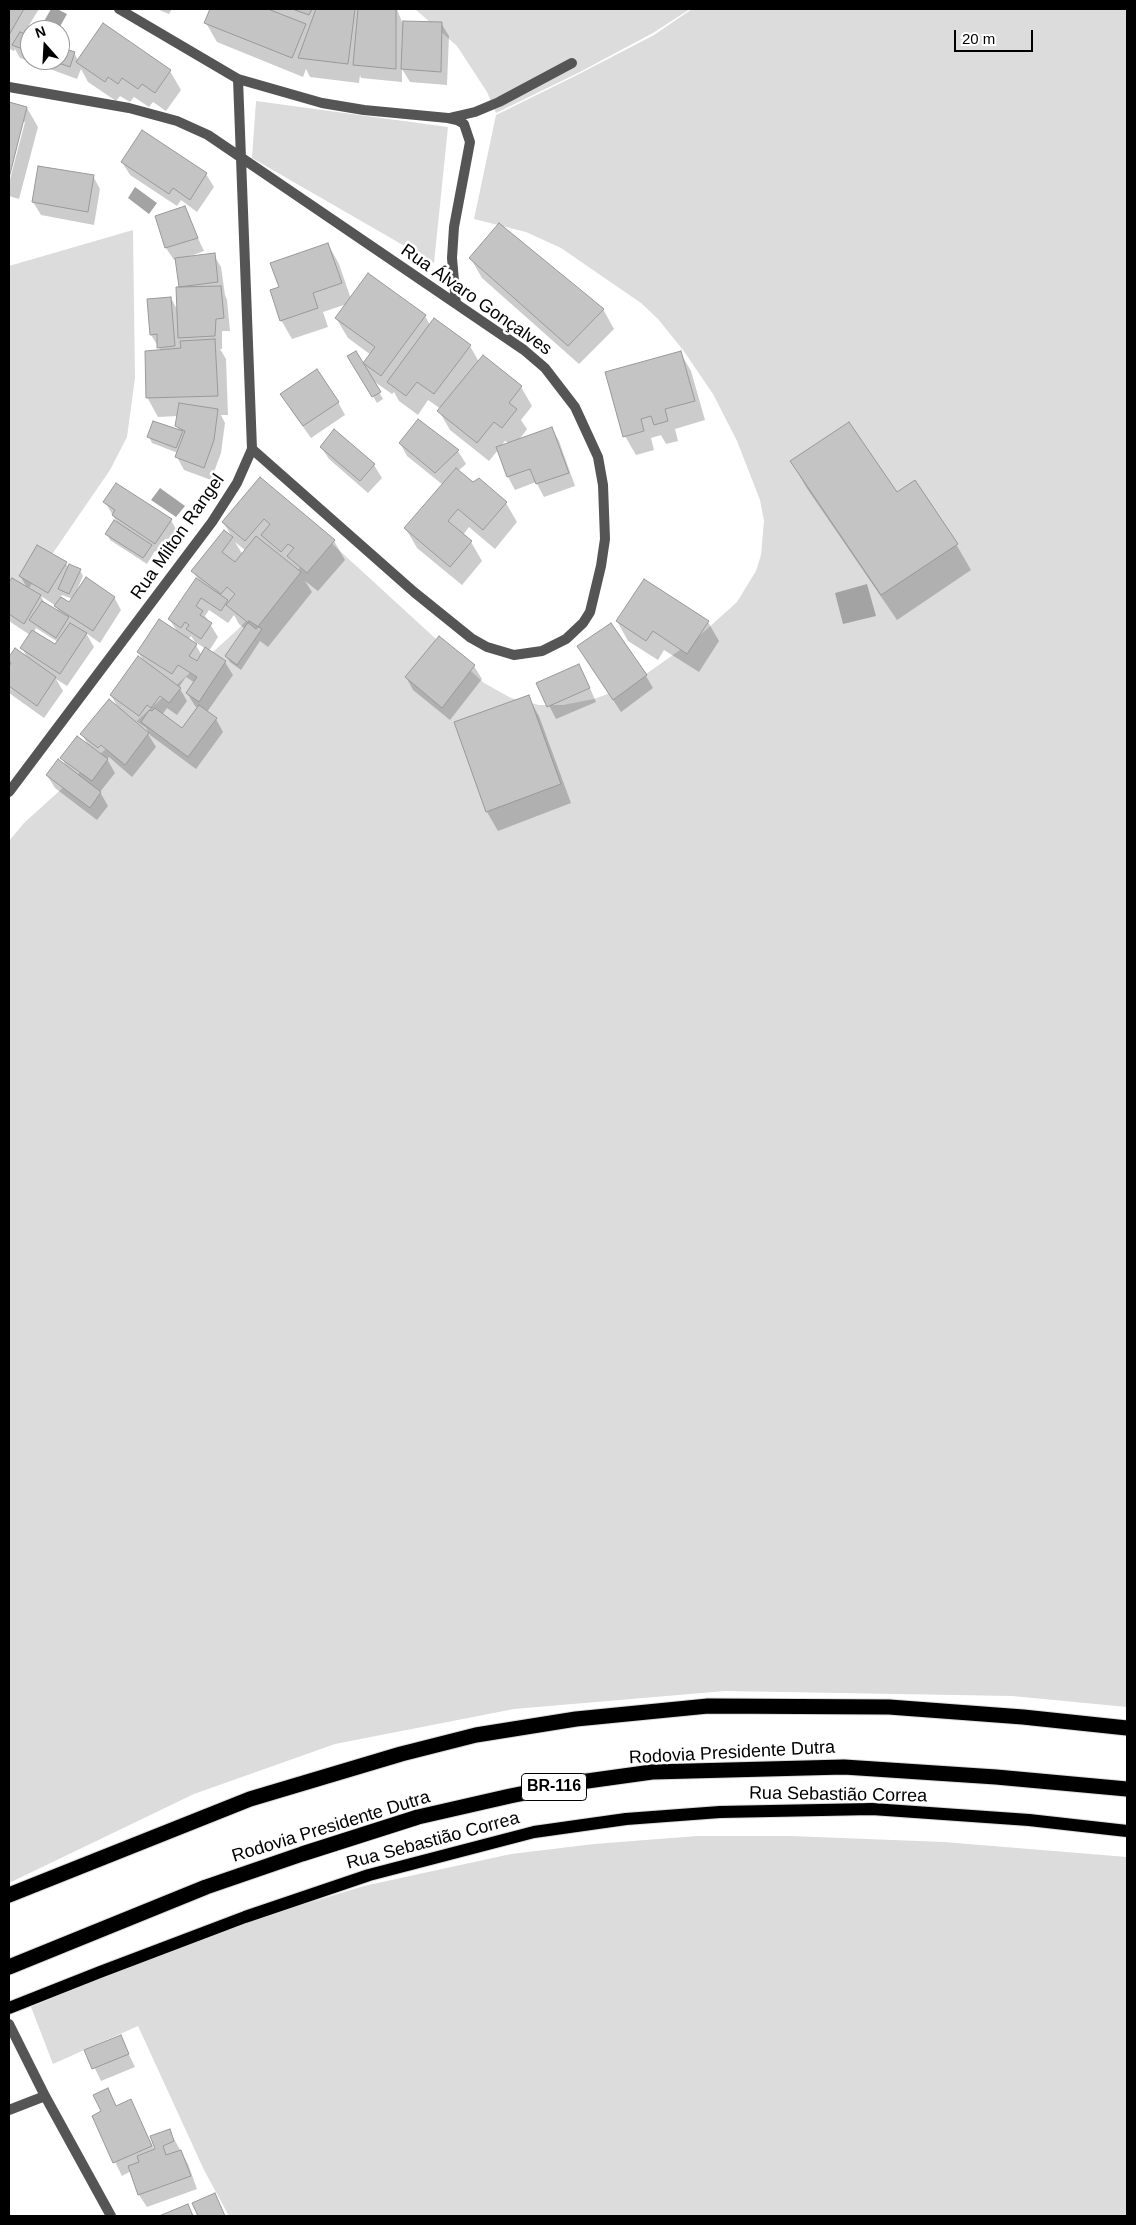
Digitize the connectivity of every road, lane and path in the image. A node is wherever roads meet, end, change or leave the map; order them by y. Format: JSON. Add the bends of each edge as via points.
{"nodes":[{"id":1,"x":119,"y":9,"type":"edge"},
{"id":2,"x":572,"y":63,"type":"dead end"},
{"id":3,"x":238,"y":79,"type":"junction"},
{"id":4,"x":9,"y":87,"type":"edge"},
{"id":5,"x":448,"y":118,"type":"junction"},
{"id":6,"x":240,"y":158,"type":"junction"},
{"id":7,"x":456,"y":304,"type":"junction"},
{"id":8,"x":252,"y":449,"type":"junction"},
{"id":9,"x":9,"y":792,"type":"edge"},
{"id":10,"x":1127,"y":1728,"type":"edge"},
{"id":11,"x":1127,"y":1789,"type":"edge"},
{"id":12,"x":1127,"y":1831,"type":"edge"},
{"id":13,"x":9,"y":1895,"type":"edge"},
{"id":14,"x":9,"y":1967,"type":"edge"},
{"id":15,"x":9,"y":2008,"type":"edge"},
{"id":16,"x":9,"y":2024,"type":"edge"},
{"id":17,"x":45,"y":2096,"type":"junction"},
{"id":18,"x":9,"y":2110,"type":"edge"},
{"id":19,"x":111,"y":2216,"type":"edge"}],
"edges":[{"from":1,"to":3,"type":"street"},
{"from":2,"to":5,"type":"street","via":[[499,102]]},
{"from":3,"to":5,"type":"street","via":[[322,103]]},
{"from":3,"to":6,"type":"street","name":"Rua Milton Rangel"},
{"from":4,"to":6,"type":"street","name":"Rua Álvaro Gonçalves","via":[[129,108],[177,121],[208,135]]},
{"from":5,"to":7,"type":"street","via":[[464,124],[470,142],[454,226],[452,258]]},
{"from":6,"to":7,"type":"street","name":"Rua Álvaro Gonçalves"},
{"from":6,"to":8,"type":"street","name":"Rua Milton Rangel"},
{"from":7,"to":8,"type":"street","name":"Rua Álvaro Gonçalves","via":[[545,368],[575,407],[598,457],[605,514],[602,566],[590,612],[566,640],[542,651],[514,654],[486,647],[471,638]]},
{"from":8,"to":9,"type":"street","name":"Rua Milton Rangel","via":[[237,484],[212,522]]},
{"from":10,"to":13,"type":"highway","via":[[889,1706],[708,1706],[576,1719],[476,1735],[250,1799]]},
{"from":11,"to":14,"type":"highway","name":"Rodovia Presidente Dutra","number":"BR-116","via":[[844,1767],[652,1772],[580,1782],[418,1817],[302,1854],[206,1887]]},
{"from":12,"to":15,"type":"main road","name":"Rua Sebastião Correa","via":[[1029,1820],[853,1809],[626,1819],[534,1832],[369,1875],[118,1965]]},
{"from":16,"to":17,"type":"street"},
{"from":17,"to":18,"type":"street"},
{"from":17,"to":19,"type":"street"}]}
